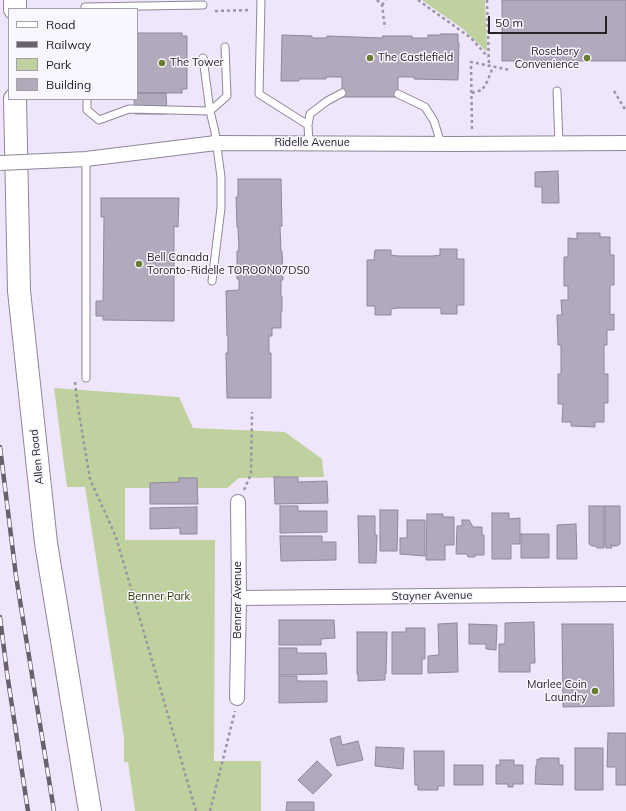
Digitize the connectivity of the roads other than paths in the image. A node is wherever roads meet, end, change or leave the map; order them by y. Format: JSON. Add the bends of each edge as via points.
{"nodes":[{"id":1,"x":261,"y":0,"type":"edge"},
{"id":2,"x":85,"y":5,"type":"edge"},
{"id":3,"x":203,"y":5,"type":"dead end"},
{"id":4,"x":225,"y":47,"type":"dead end"},
{"id":5,"x":203,"y":58,"type":"dead end"},
{"id":6,"x":557,"y":91,"type":"dead end"},
{"id":7,"x":342,"y":93,"type":"dead end"},
{"id":8,"x":398,"y":94,"type":"dead end"},
{"id":9,"x":15,"y":100,"type":"edge"},
{"id":10,"x":87,"y":100,"type":"edge"},
{"id":11,"x":210,"y":110,"type":"junction"},
{"id":12,"x":308,"y":125,"type":"junction"},
{"id":13,"x":216,"y":143,"type":"junction"},
{"id":14,"x":309,"y":143,"type":"junction"},
{"id":15,"x":626,"y":143,"type":"edge"},
{"id":16,"x":441,"y":144,"type":"junction"},
{"id":17,"x":559,"y":144,"type":"junction"},
{"id":18,"x":86,"y":159,"type":"junction"},
{"id":19,"x":0,"y":163,"type":"edge"},
{"id":20,"x":212,"y":281,"type":"dead end"},
{"id":21,"x":86,"y":378,"type":"road end"},
{"id":22,"x":238,"y":502,"type":"road end"},
{"id":23,"x":626,"y":594,"type":"edge"},
{"id":24,"x":239,"y":598,"type":"junction"},
{"id":25,"x":237,"y":698,"type":"road end"},
{"id":26,"x":90,"y":811,"type":"edge"}],
"edges":[{"from":1,"to":12,"type":"lane","via":[[260,94]]},
{"from":2,"to":3,"type":"lane"},
{"from":4,"to":11,"type":"lane","via":[[227,96]]},
{"from":5,"to":11,"type":"lane"},
{"from":6,"to":17,"type":"lane"},
{"from":7,"to":12,"type":"lane","via":[[310,114]]},
{"from":8,"to":16,"type":"lane","via":[[425,107],[434,121]]},
{"from":9,"to":26,"type":"highway","name":"Allen Road","via":[[19,291],[46,543]]},
{"from":10,"to":11,"type":"lane","via":[[87,110],[99,120],[129,109]]},
{"from":11,"to":13,"type":"lane"},
{"from":12,"to":14,"type":"lane"},
{"from":13,"to":14,"type":"street","name":"Ridelle Avenue"},
{"from":13,"to":18,"type":"street","name":"Ridelle Avenue"},
{"from":13,"to":20,"type":"lane","via":[[221,177],[221,208]]},
{"from":14,"to":16,"type":"street","name":"Ridelle Avenue"},
{"from":15,"to":17,"type":"street","name":"Ridelle Avenue"},
{"from":16,"to":17,"type":"street","name":"Ridelle Avenue"},
{"from":18,"to":19,"type":"street","name":"Ridelle Avenue","bridge":true},
{"from":18,"to":21,"type":"lane"},
{"from":22,"to":24,"type":"street","name":"Benner Avenue"},
{"from":23,"to":24,"type":"street","name":"Stayner Avenue"},
{"from":24,"to":25,"type":"street","name":"Benner Avenue"}]}
